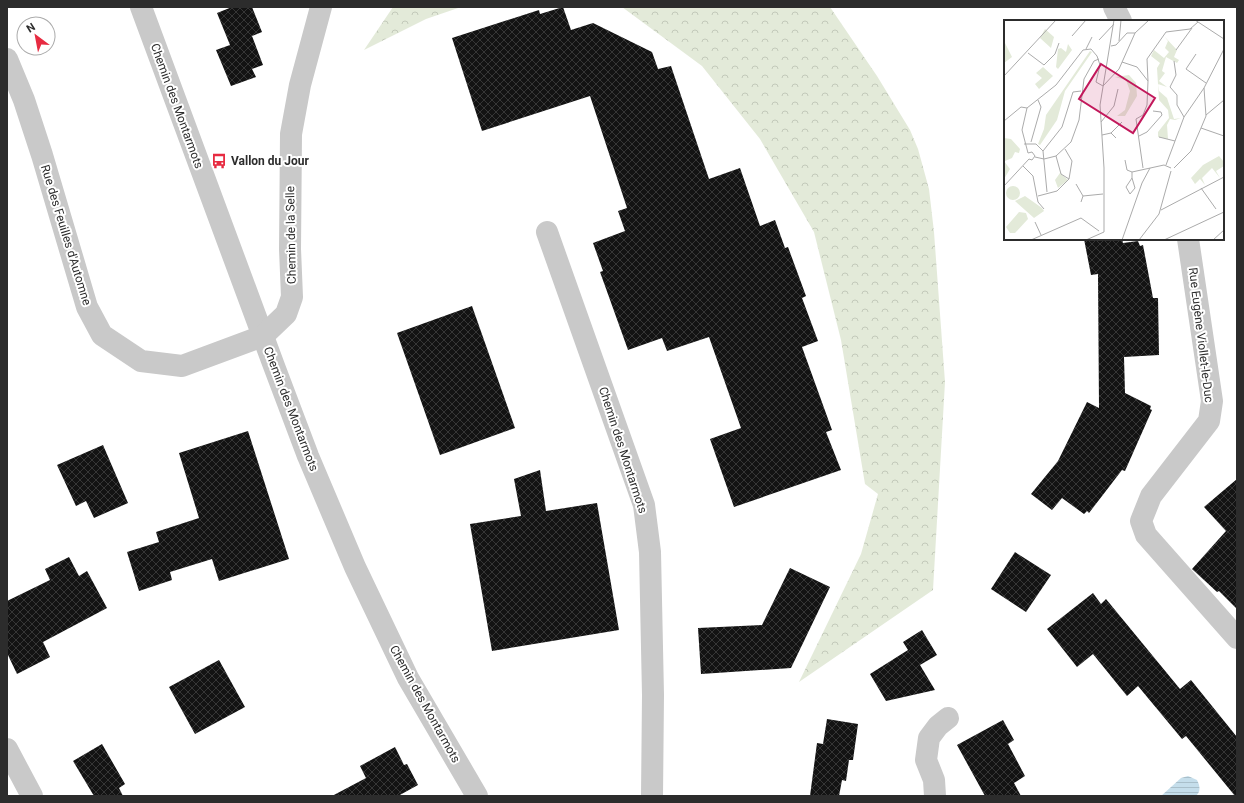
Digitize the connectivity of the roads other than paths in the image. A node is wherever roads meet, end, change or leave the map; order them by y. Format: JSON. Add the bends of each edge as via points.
{"nodes":[{"id":1,"x":141,"y":7,"type":"edge"},
{"id":2,"x":321,"y":7,"type":"edge"},
{"id":3,"x":1114,"y":7,"type":"edge"},
{"id":4,"x":1120,"y":20,"type":"edge"},
{"id":5,"x":7,"y":59,"type":"edge"},
{"id":6,"x":547,"y":232,"type":"dead end"},
{"id":7,"x":1188,"y":240,"type":"edge"},
{"id":8,"x":263,"y":336,"type":"junction"},
{"id":9,"x":1237,"y":638,"type":"edge"},
{"id":10,"x":948,"y":718,"type":"dead end"},
{"id":11,"x":7,"y":749,"type":"edge"},
{"id":12,"x":32,"y":796,"type":"edge"},
{"id":13,"x":477,"y":796,"type":"edge"},
{"id":14,"x":652,"y":796,"type":"edge"},
{"id":15,"x":935,"y":796,"type":"edge"}],
"edges":[{"from":1,"to":8,"type":"street","name":"Chemin des Montarmots"},
{"from":2,"to":8,"type":"street","name":"Chemin de la Selle","via":[[300,85],[291,134],[292,297],[286,314]]},
{"from":3,"to":4,"type":"street"},
{"from":5,"to":8,"type":"street","name":"Rue des Feuilles d'Automne","via":[[42,155],[86,307],[102,335],[141,361],[182,366]]},
{"from":6,"to":14,"type":"street","name":"Chemin des Montarmots","via":[[644,505],[650,552]]},
{"from":7,"to":9,"type":"street","name":"Rue Eugène Viollet-le-Duc","via":[[1212,400],[1209,421],[1151,496],[1141,521],[1146,535]]},
{"from":8,"to":13,"type":"street","name":"Chemin des Montarmots","via":[[306,450],[355,567],[408,678]]},
{"from":10,"to":15,"type":"street","via":[[929,738],[926,760],[934,780]]},
{"from":11,"to":12,"type":"street"}]}
